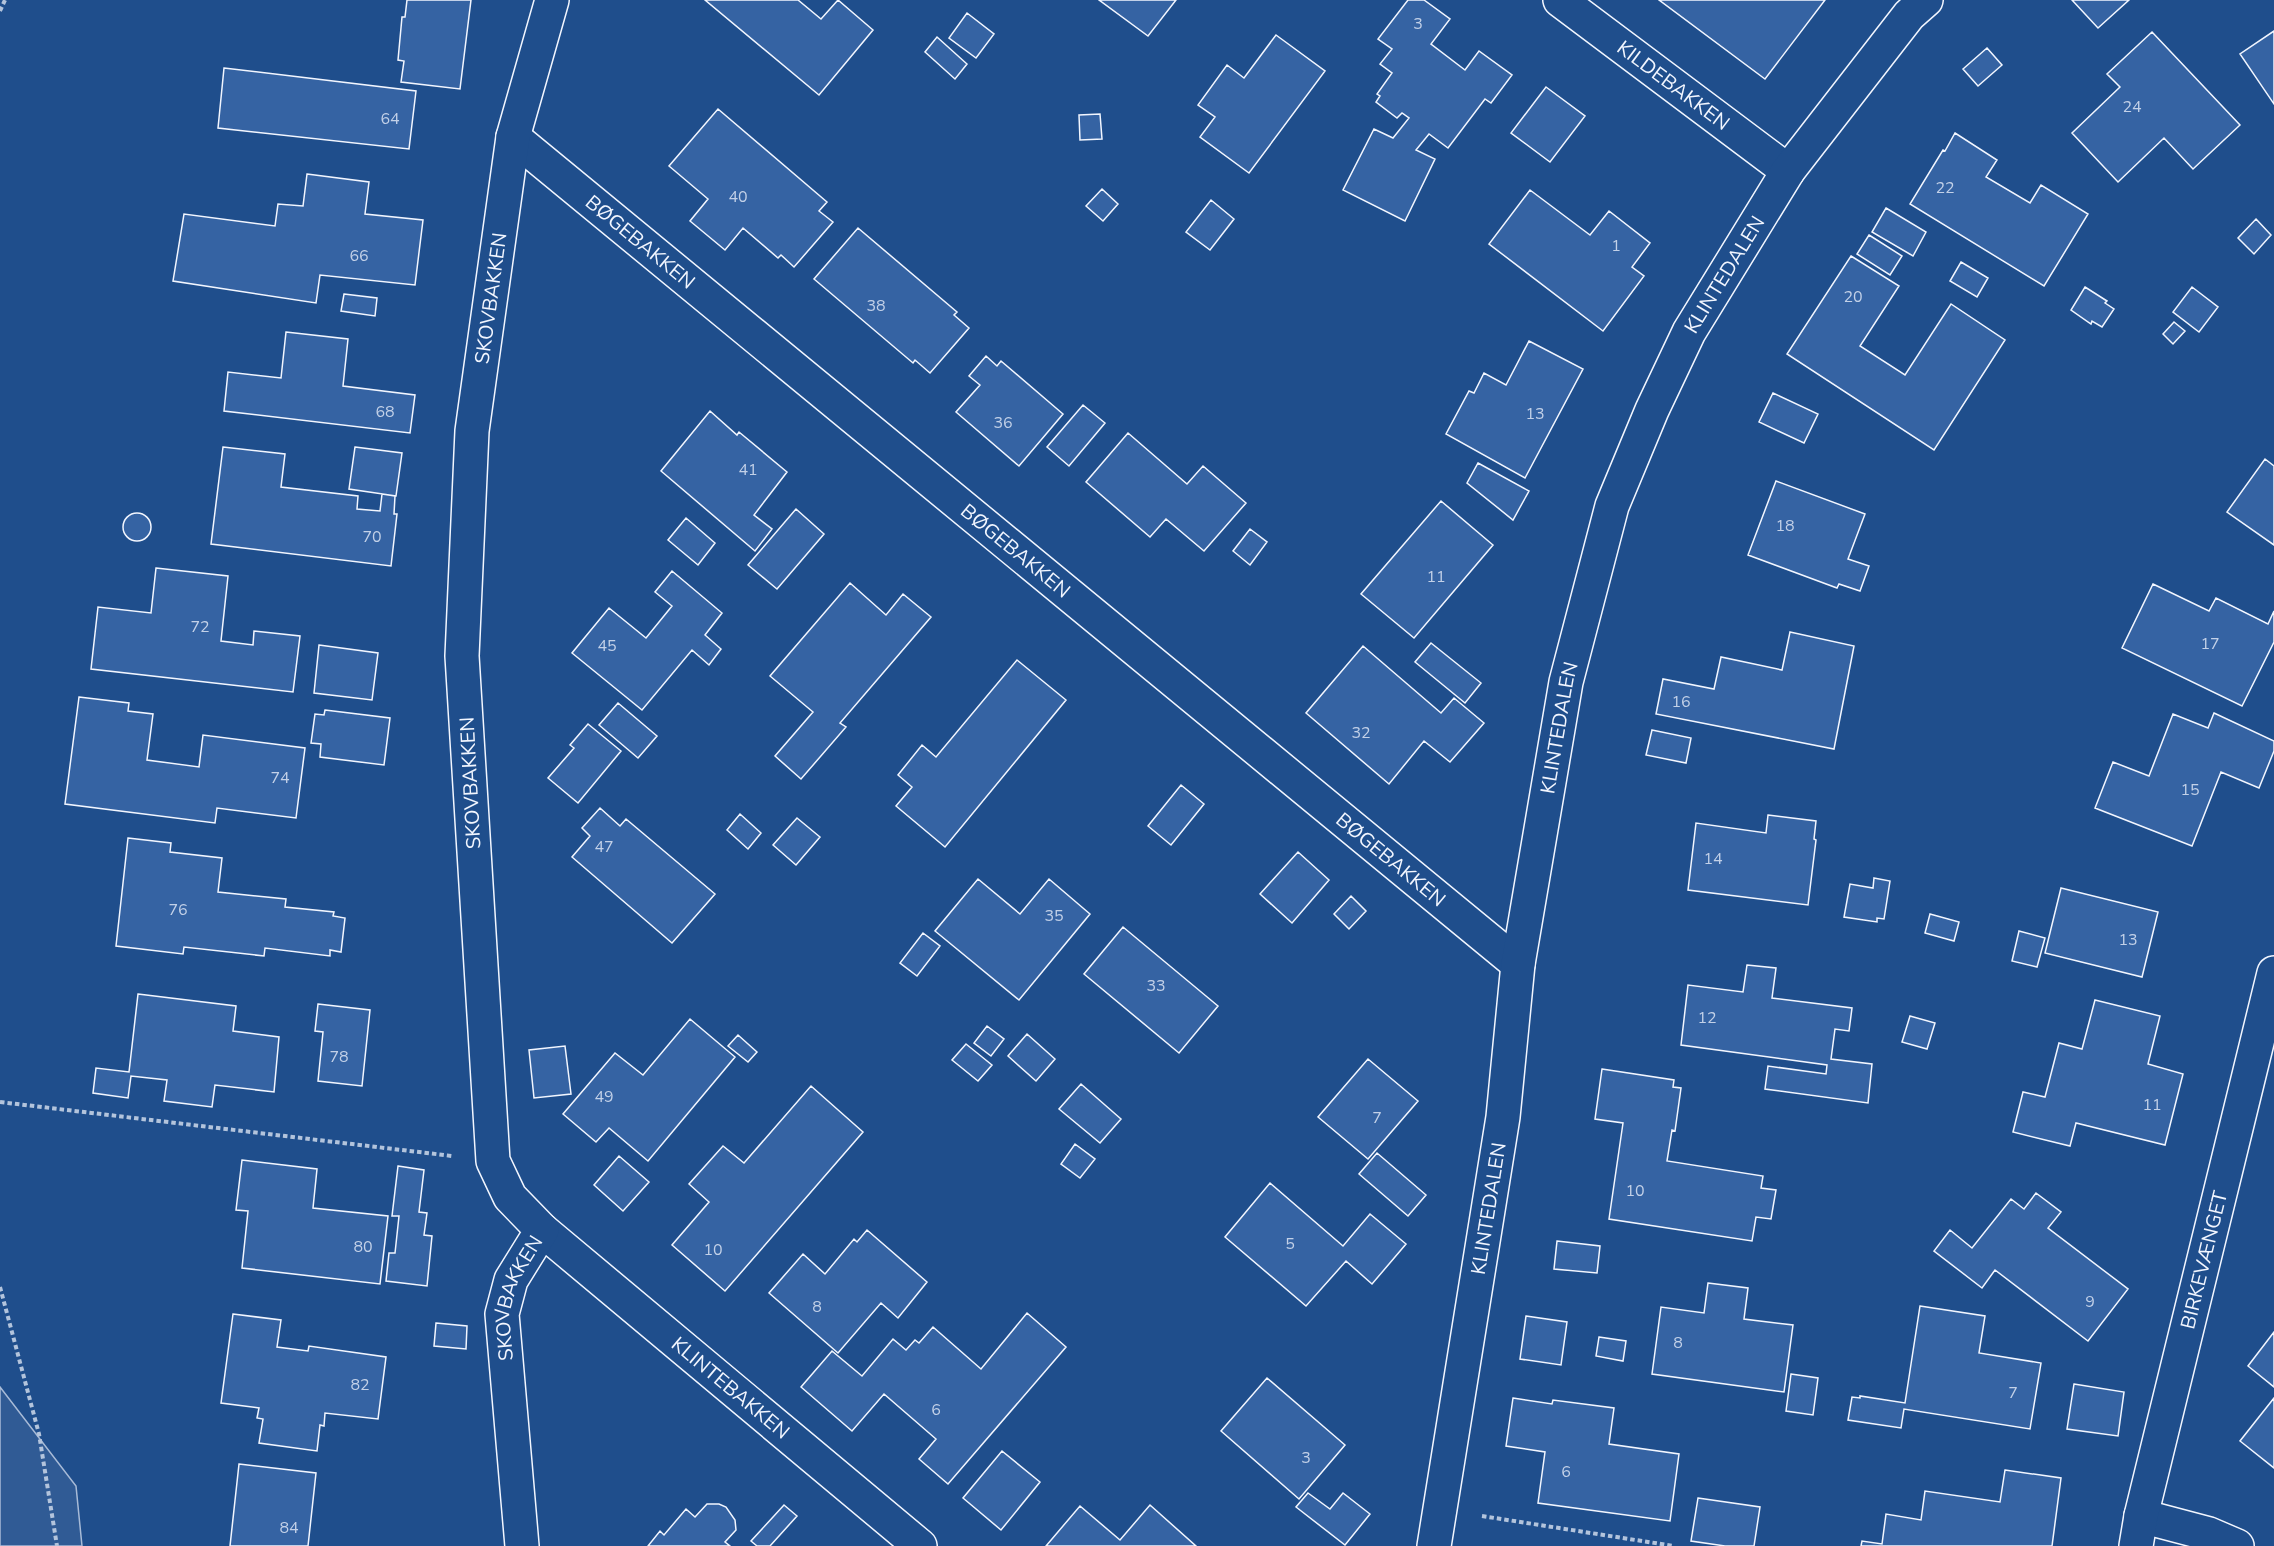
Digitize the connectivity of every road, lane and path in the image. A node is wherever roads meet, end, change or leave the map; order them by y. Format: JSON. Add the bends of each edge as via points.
{"nodes":[{"id":1,"x":5,"y":0,"type":"edge"},
{"id":2,"x":552,"y":0,"type":"edge"},
{"id":3,"x":1560,"y":0,"type":"edge"},
{"id":4,"x":1926,"y":0,"type":"edge"},
{"id":5,"x":0,"y":11,"type":"edge"},
{"id":6,"x":513,"y":137,"type":"junction"},
{"id":7,"x":1788,"y":171,"type":"junction"},
{"id":8,"x":1518,"y":964,"type":"junction"},
{"id":9,"x":2274,"y":973,"type":"edge"},
{"id":10,"x":0,"y":1102,"type":"edge"},
{"id":11,"x":493,"y":1161,"type":"junction"},
{"id":12,"x":542,"y":1230,"type":"junction"},
{"id":13,"x":0,"y":1287,"type":"edge"},
{"id":14,"x":1440,"y":1509,"type":"junction"},
{"id":15,"x":2138,"y":1531,"type":"edge"},
{"id":16,"x":57,"y":1546,"type":"edge"},
{"id":17,"x":522,"y":1546,"type":"edge"},
{"id":18,"x":920,"y":1546,"type":"edge"},
{"id":19,"x":1434,"y":1546,"type":"edge"},
{"id":20,"x":1674,"y":1546,"type":"edge"},
{"id":21,"x":2237,"y":1546,"type":"edge"}],
"edges":[{"from":1,"to":5,"type":"path"},
{"from":2,"to":6,"type":"street","name":"SKOVBAKKEN"},
{"from":3,"to":7,"type":"street","name":"KILDEBAKKEN"},
{"from":4,"to":7,"type":"street","name":"KLINTEDALEN","via":[[1909,15]]},
{"from":6,"to":8,"type":"street","name":"BØGEBAKKEN"},
{"from":6,"to":11,"type":"street","name":"SKOVBAKKEN","via":[[472,431],[462,656]]},
{"from":7,"to":8,"type":"street","name":"KLINTEDALEN","via":[[1689,332],[1612,506],[1566,682]]},
{"from":8,"to":14,"type":"street","name":"KLINTEDALEN","via":[[1503,1117]]},
{"from":9,"to":15,"type":"street","name":"BIRKEVÆNGET"},
{"from":10,"to":11,"type":"path"},
{"from":11,"to":12,"type":"street","name":"SKOVBAKKEN","via":[[510,1197]]},
{"from":12,"to":17,"type":"street","name":"SKOVBAKKEN","via":[[511,1280],[502,1314]]},
{"from":12,"to":18,"type":"street","name":"KLINTEBAKKEN"},
{"from":13,"to":16,"type":"path","via":[[39,1434]]},
{"from":14,"to":19,"type":"street","name":"KLINTEDALEN"},
{"from":14,"to":20,"type":"path"},
{"from":15,"to":21,"type":"street","via":[[2209,1534]]}]}
